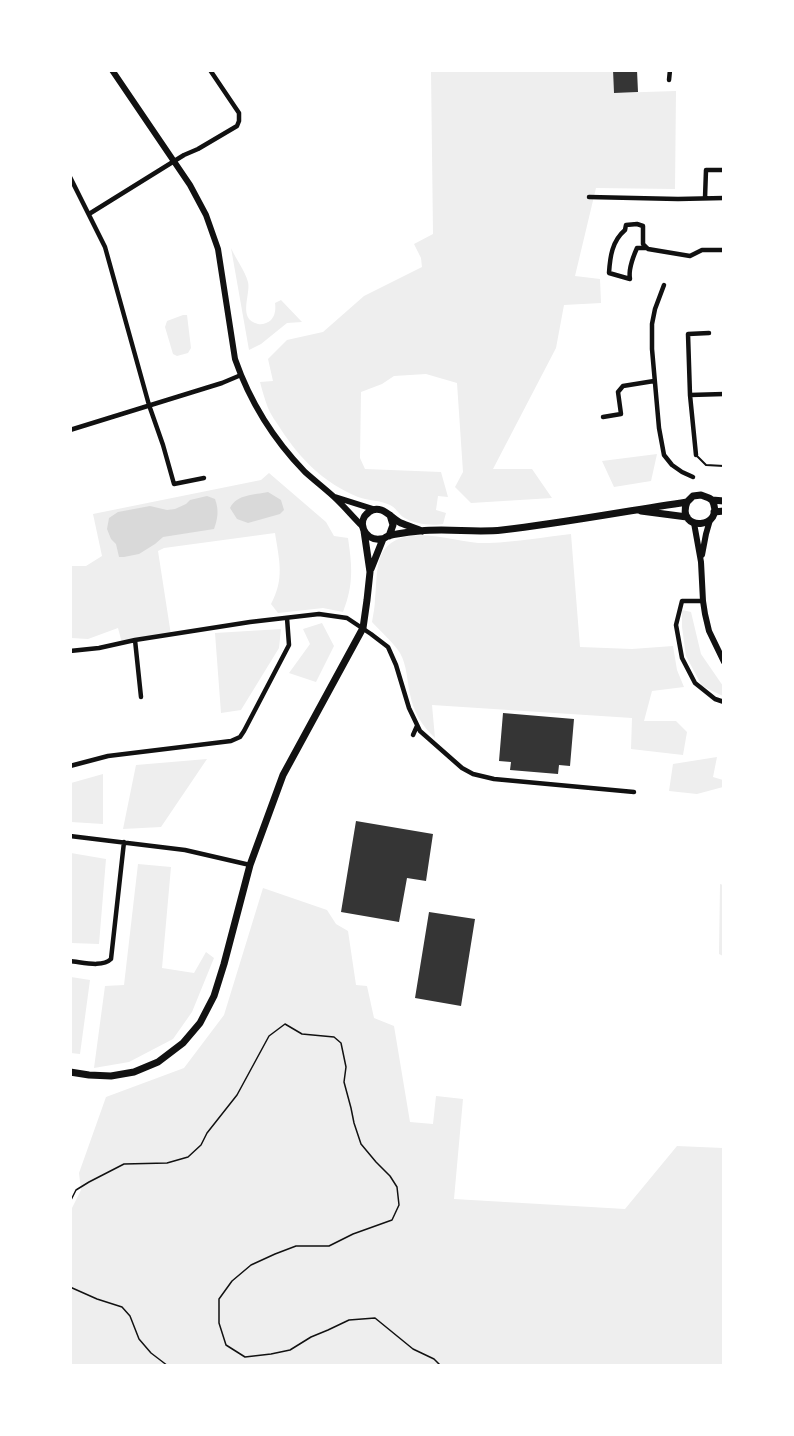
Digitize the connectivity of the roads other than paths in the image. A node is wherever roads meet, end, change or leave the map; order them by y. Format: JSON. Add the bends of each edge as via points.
{"nodes":[{"id":1,"x":112,"y":70,"type":"edge"},
{"id":2,"x":210,"y":70,"type":"edge"},
{"id":3,"x":670,"y":70,"type":"edge"},
{"id":4,"x":669,"y":80,"type":"dead end"},
{"id":5,"x":175,"y":161,"type":"junction"},
{"id":6,"x":723,"y":170,"type":"edge"},
{"id":7,"x":70,"y":177,"type":"edge"},
{"id":8,"x":589,"y":197,"type":"dead end"},
{"id":9,"x":705,"y":198,"type":"junction"},
{"id":10,"x":723,"y":198,"type":"edge"},
{"id":11,"x":89,"y":214,"type":"junction"},
{"id":12,"x":647,"y":248,"type":"junction"},
{"id":13,"x":723,"y":250,"type":"edge"},
{"id":14,"x":664,"y":285,"type":"dead end"},
{"id":15,"x":709,"y":333,"type":"dead end"},
{"id":16,"x":241,"y":375,"type":"junction"},
{"id":17,"x":654,"y":381,"type":"junction"},
{"id":18,"x":723,"y":394,"type":"edge"},
{"id":19,"x":690,"y":395,"type":"junction"},
{"id":20,"x":149,"y":405,"type":"junction"},
{"id":21,"x":603,"y":417,"type":"dead end"},
{"id":22,"x":70,"y":430,"type":"edge"},
{"id":23,"x":696,"y":455,"type":"joint"},
{"id":24,"x":723,"y":466,"type":"edge"},
{"id":25,"x":693,"y":477,"type":"dead end"},
{"id":26,"x":204,"y":478,"type":"dead end"},
{"id":27,"x":334,"y":497,"type":"junction"},
{"id":28,"x":712,"y":501,"type":"junction"},
{"id":29,"x":723,"y":501,"type":"edge"},
{"id":30,"x":687,"y":502,"type":"junction"},
{"id":31,"x":373,"y":509,"type":"junction"},
{"id":32,"x":632,"y":510,"type":"junction"},
{"id":33,"x":723,"y":511,"type":"edge"},
{"id":34,"x":714,"y":512,"type":"junction"},
{"id":35,"x":390,"y":515,"type":"junction"},
{"id":36,"x":687,"y":517,"type":"junction"},
{"id":37,"x":710,"y":520,"type":"junction"},
{"id":38,"x":694,"y":523,"type":"junction"},
{"id":39,"x":363,"y":528,"type":"junction"},
{"id":40,"x":422,"y":531,"type":"junction"},
{"id":41,"x":386,"y":537,"type":"junction"},
{"id":42,"x":701,"y":562,"type":"junction"},
{"id":43,"x":370,"y":572,"type":"junction"},
{"id":44,"x":703,"y":601,"type":"junction"},
{"id":45,"x":287,"y":618,"type":"junction"},
{"id":46,"x":363,"y":628,"type":"junction"},
{"id":47,"x":135,"y":640,"type":"junction"},
{"id":48,"x":70,"y":651,"type":"edge"},
{"id":49,"x":723,"y":662,"type":"edge"},
{"id":50,"x":141,"y":697,"type":"dead end"},
{"id":51,"x":723,"y":702,"type":"edge"},
{"id":52,"x":417,"y":726,"type":"junction"},
{"id":53,"x":413,"y":735,"type":"dead end"},
{"id":54,"x":70,"y":766,"type":"edge"},
{"id":55,"x":634,"y":792,"type":"dead end"},
{"id":56,"x":70,"y":836,"type":"edge"},
{"id":57,"x":124,"y":842,"type":"junction"},
{"id":58,"x":250,"y":865,"type":"junction"},
{"id":59,"x":70,"y":961,"type":"edge"},
{"id":60,"x":70,"y":1072,"type":"edge"}],
"edges":[{"from":1,"to":5,"type":"street"},
{"from":2,"to":5,"type":"street","via":[[239,113],[239,121],[237,126]]},
{"from":3,"to":4,"type":"street"},
{"from":5,"to":11,"type":"street"},
{"from":5,"to":16,"type":"street","via":[[206,215],[218,249],[235,359]]},
{"from":6,"to":9,"type":"street","via":[[706,170]]},
{"from":7,"to":11,"type":"street"},
{"from":8,"to":9,"type":"street"},
{"from":9,"to":10,"type":"street"},
{"from":11,"to":20,"type":"street","via":[[105,247]]},
{"from":12,"to":12,"type":"street","via":[[643,244],[643,226],[626,225],[611,250],[609,273],[630,279],[637,248]]},
{"from":12,"to":13,"type":"street","via":[[690,256],[702,250]]},
{"from":14,"to":17,"type":"street","via":[[652,324]]},
{"from":15,"to":19,"type":"street","via":[[688,334]]},
{"from":16,"to":20,"type":"street"},
{"from":16,"to":27,"type":"street","via":[[268,428],[306,473]]},
{"from":17,"to":21,"type":"street","via":[[623,386],[618,392],[621,414]]},
{"from":17,"to":25,"type":"street","via":[[664,455],[672,465]]},
{"from":18,"to":19,"type":"street"},
{"from":19,"to":23,"type":"street"},
{"from":20,"to":22,"type":"street"},
{"from":20,"to":26,"type":"street","via":[[174,484]]},
{"from":23,"to":24,"type":"lane","via":[[706,465]]},
{"from":27,"to":31,"type":"street"},
{"from":27,"to":39,"type":"street"},
{"from":28,"to":29,"type":"main road"},
{"from":28,"to":30,"type":"main road","via":[[701,495]]},
{"from":28,"to":34,"type":"main road"},
{"from":30,"to":32,"type":"main road"},
{"from":30,"to":36,"type":"main road"},
{"from":31,"to":35,"type":"main road"},
{"from":31,"to":39,"type":"main road","via":[[363,519]]},
{"from":32,"to":36,"type":"main road"},
{"from":32,"to":40,"type":"main road","via":[[501,530]]},
{"from":33,"to":34,"type":"main road"},
{"from":34,"to":37,"type":"main road"},
{"from":35,"to":40,"type":"main road"},
{"from":35,"to":41,"type":"main road","via":[[393,525]]},
{"from":36,"to":38,"type":"main road"},
{"from":37,"to":38,"type":"main road"},
{"from":37,"to":42,"type":"street"},
{"from":38,"to":42,"type":"street"},
{"from":39,"to":41,"type":"main road","via":[[371,538]]},
{"from":39,"to":43,"type":"main road"},
{"from":40,"to":41,"type":"main road"},
{"from":41,"to":43,"type":"main road"},
{"from":42,"to":44,"type":"street"},
{"from":43,"to":46,"type":"main road"},
{"from":44,"to":49,"type":"street","via":[[709,631]]},
{"from":44,"to":51,"type":"street","via":[[682,601],[676,625],[682,658],[695,683]]},
{"from":45,"to":46,"type":"street","via":[[319,614],[347,618]]},
{"from":45,"to":47,"type":"street"},
{"from":45,"to":54,"type":"street","via":[[289,645],[240,737],[108,756]]},
{"from":46,"to":52,"type":"street","via":[[388,647]]},
{"from":46,"to":58,"type":"main road","via":[[283,775]]},
{"from":47,"to":48,"type":"street"},
{"from":47,"to":50,"type":"street"},
{"from":52,"to":53,"type":"street"},
{"from":52,"to":55,"type":"street","via":[[473,774]]},
{"from":56,"to":57,"type":"street"},
{"from":57,"to":58,"type":"street","via":[[185,850]]},
{"from":57,"to":59,"type":"street","via":[[111,959],[101,964]]},
{"from":58,"to":60,"type":"main road","via":[[214,996],[200,1023],[183,1043],[158,1062],[134,1072],[111,1076]]}]}
